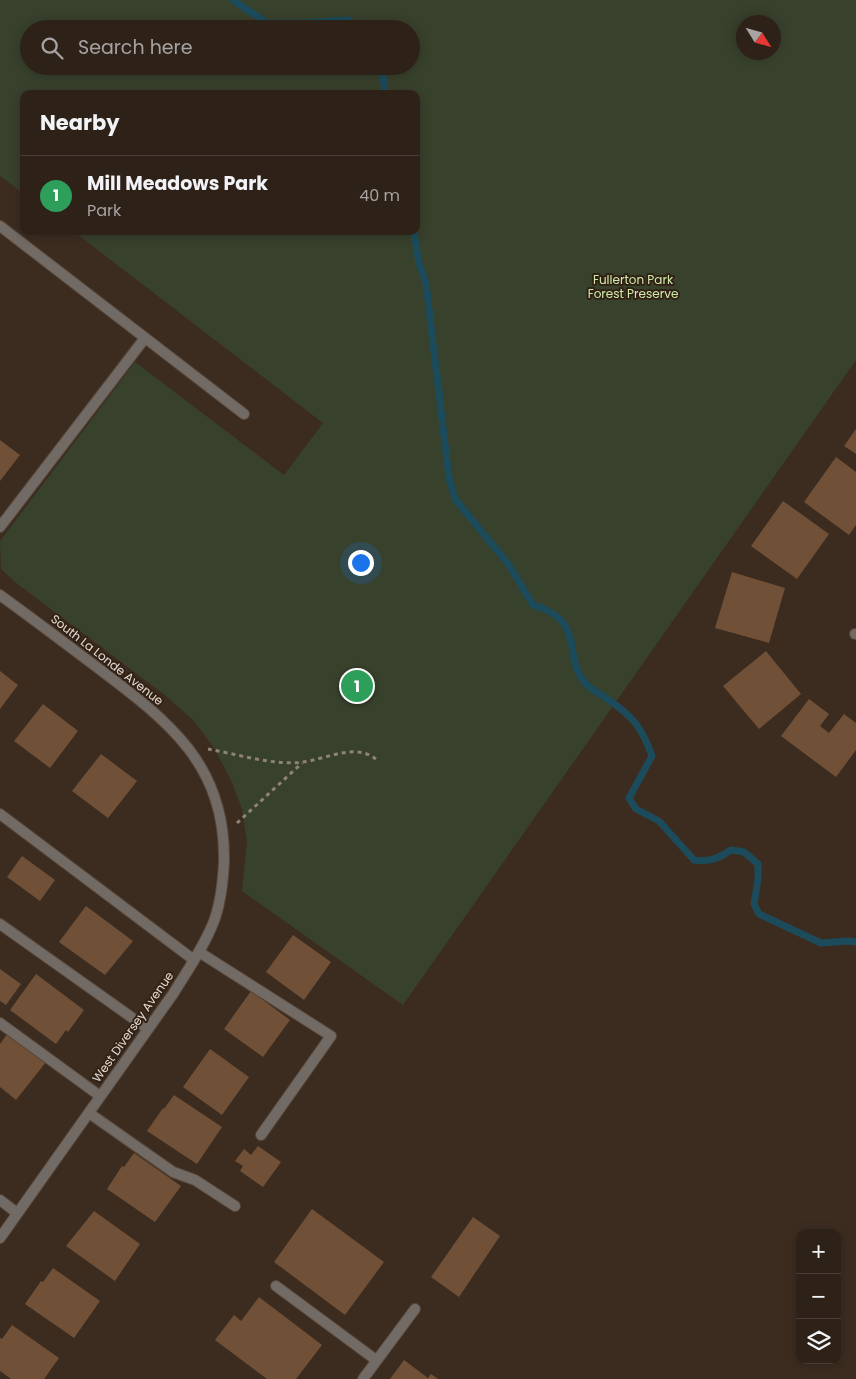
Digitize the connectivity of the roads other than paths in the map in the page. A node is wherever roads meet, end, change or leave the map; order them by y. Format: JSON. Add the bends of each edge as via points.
{"nodes":[{"id":1,"x":0,"y":226,"type":"edge"},
{"id":2,"x":145,"y":338,"type":"junction"},
{"id":3,"x":244,"y":414,"type":"dead end"},
{"id":4,"x":0,"y":526,"type":"edge"},
{"id":5,"x":0,"y":595,"type":"edge"},
{"id":6,"x":218,"y":806,"type":"joint"},
{"id":7,"x":0,"y":814,"type":"edge"},
{"id":8,"x":0,"y":924,"type":"edge"},
{"id":9,"x":197,"y":956,"type":"junction"},
{"id":10,"x":0,"y":1023,"type":"edge"},
{"id":11,"x":148,"y":1029,"type":"junction"},
{"id":12,"x":100,"y":1096,"type":"junction"},
{"id":13,"x":89,"y":1113,"type":"junction"},
{"id":14,"x":261,"y":1135,"type":"dead end"},
{"id":15,"x":0,"y":1200,"type":"edge"},
{"id":16,"x":234,"y":1206,"type":"dead end"},
{"id":17,"x":17,"y":1214,"type":"junction"},
{"id":18,"x":0,"y":1238,"type":"edge"},
{"id":19,"x":276,"y":1286,"type":"dead end"},
{"id":20,"x":415,"y":1309,"type":"dead end"},
{"id":21,"x":376,"y":1360,"type":"junction"},
{"id":22,"x":363,"y":1379,"type":"edge"}],
"edges":[{"from":1,"to":2,"type":"street"},
{"from":2,"to":3,"type":"street"},
{"from":2,"to":4,"type":"street"},
{"from":5,"to":6,"type":"street","name":"South La Londe Avenue","via":[[147,705],[175,731],[210,781]]},
{"from":6,"to":9,"type":"street","name":"West Diversey Avenue","via":[[224,846],[223,888],[214,921]]},
{"from":7,"to":9,"type":"street"},
{"from":8,"to":11,"type":"street"},
{"from":9,"to":11,"type":"street","name":"West Diversey Avenue"},
{"from":9,"to":14,"type":"street","via":[[331,1036]]},
{"from":10,"to":12,"type":"street"},
{"from":11,"to":12,"type":"street","name":"West Diversey Avenue"},
{"from":12,"to":13,"type":"street","name":"West Diversey Avenue"},
{"from":13,"to":16,"type":"street","via":[[173,1172],[195,1180]]},
{"from":13,"to":17,"type":"street","name":"West Diversey Avenue"},
{"from":15,"to":17,"type":"street"},
{"from":17,"to":18,"type":"street","name":"West Diversey Avenue"},
{"from":19,"to":21,"type":"street"},
{"from":20,"to":21,"type":"street"},
{"from":21,"to":22,"type":"street"}]}
